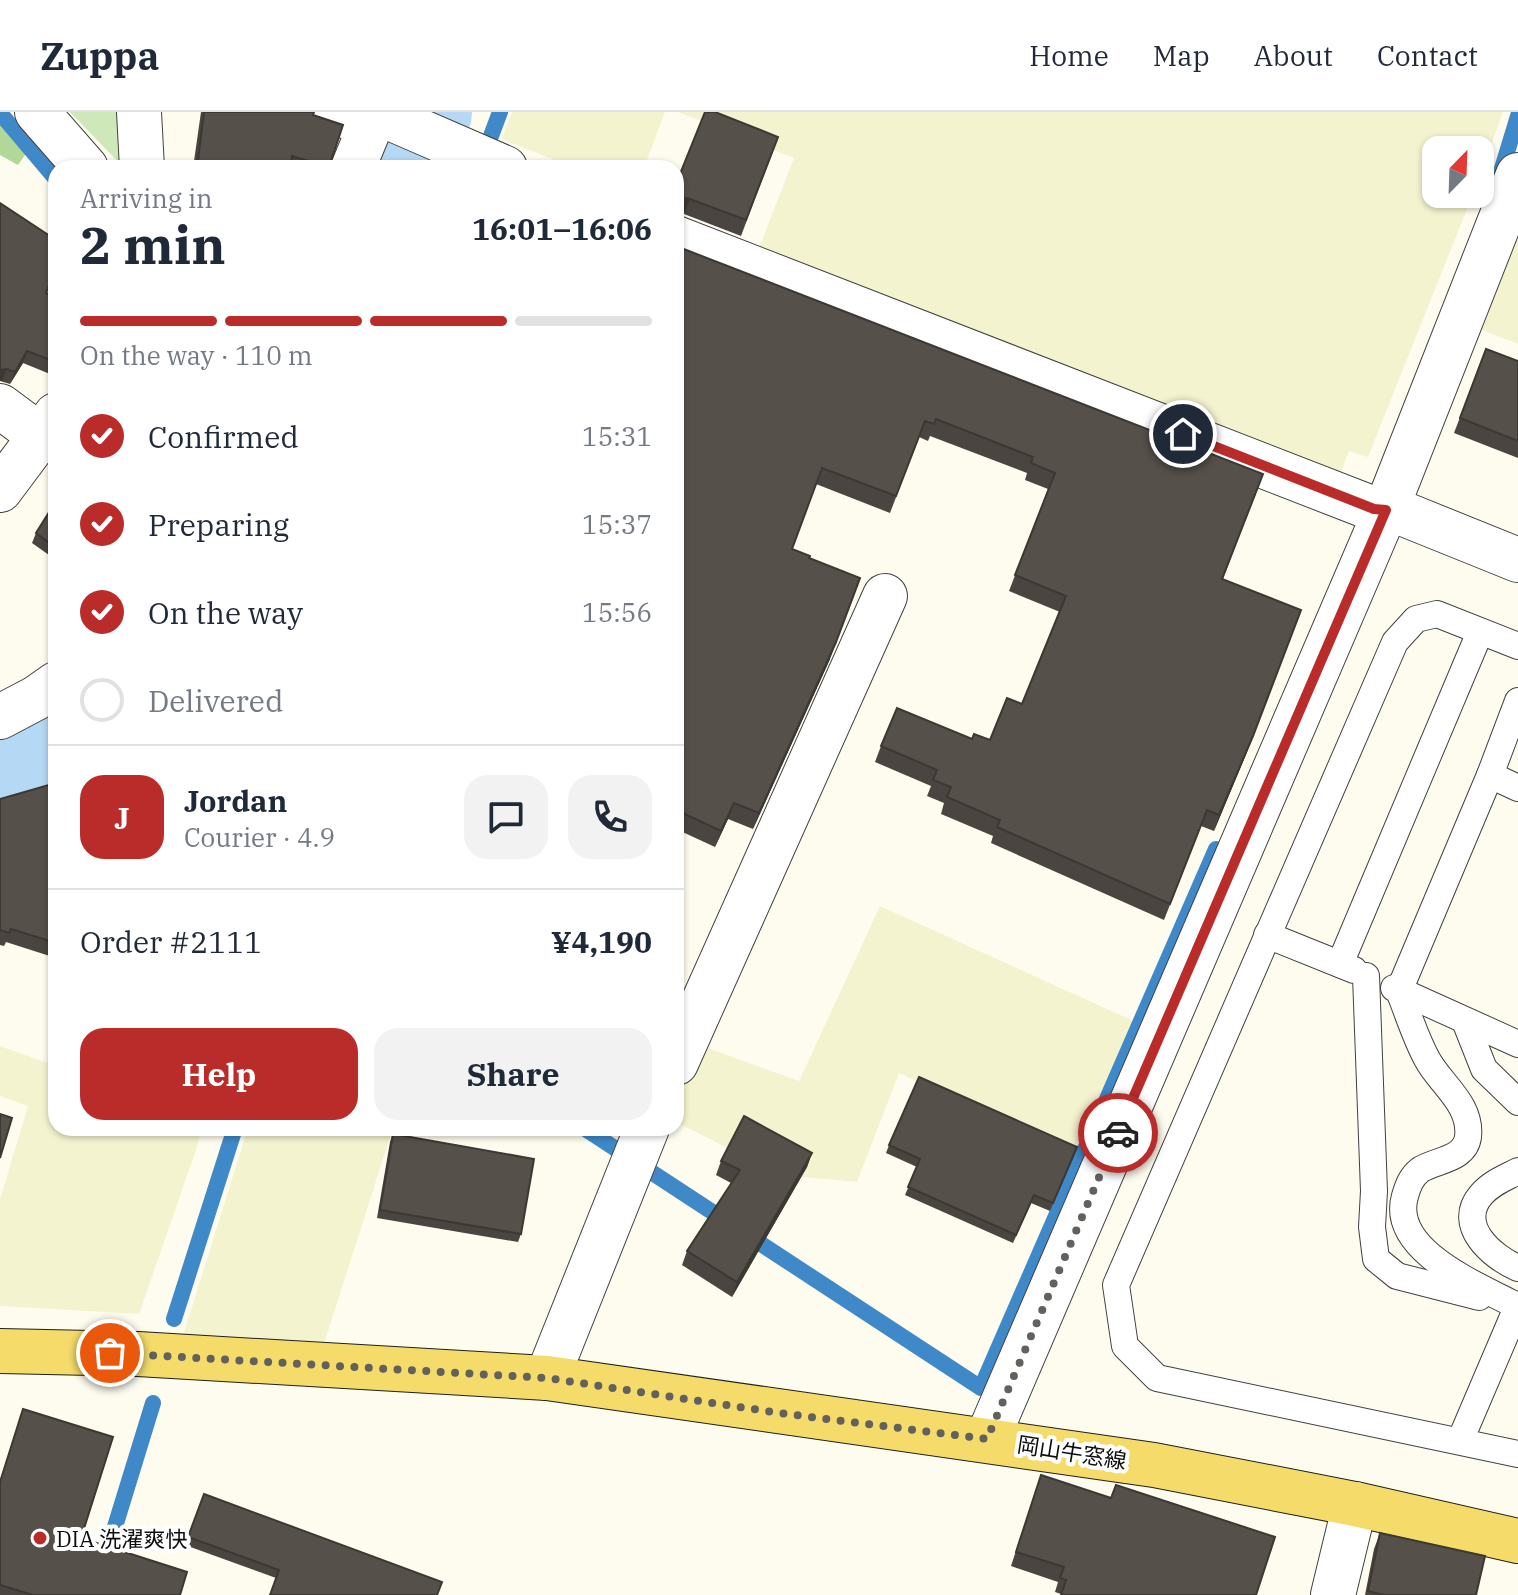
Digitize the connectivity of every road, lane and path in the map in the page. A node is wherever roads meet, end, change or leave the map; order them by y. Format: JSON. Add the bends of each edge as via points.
{"nodes":[{"id":1,"x":37,"y":112,"type":"edge"},
{"id":2,"x":139,"y":112,"type":"edge"},
{"id":3,"x":370,"y":116,"type":"edge"},
{"id":4,"x":79,"y":160,"type":"edge"},
{"id":5,"x":142,"y":160,"type":"edge"},
{"id":6,"x":356,"y":160,"type":"edge"},
{"id":7,"x":486,"y":160,"type":"edge"},
{"id":8,"x":1518,"y":175,"type":"edge"},
{"id":9,"x":684,"y":241,"type":"edge"},
{"id":10,"x":0,"y":406,"type":"edge"},
{"id":11,"x":48,"y":425,"type":"edge"},
{"id":12,"x":0,"y":490,"type":"edge"},
{"id":13,"x":1375,"y":516,"type":"junction"},
{"id":14,"x":1518,"y":560,"type":"edge"},
{"id":15,"x":885,"y":596,"type":"dead end"},
{"id":16,"x":1480,"y":632,"type":"junction"},
{"id":17,"x":1518,"y":646,"type":"edge"},
{"id":18,"x":48,"y":690,"type":"edge"},
{"id":19,"x":1518,"y":701,"type":"edge"},
{"id":20,"x":0,"y":717,"type":"edge"},
{"id":21,"x":1490,"y":775,"type":"junction"},
{"id":22,"x":1518,"y":788,"type":"edge"},
{"id":23,"x":1267,"y":935,"type":"junction"},
{"id":24,"x":1340,"y":964,"type":"junction"},
{"id":25,"x":1366,"y":976,"type":"junction"},
{"id":26,"x":1399,"y":991,"type":"junction"},
{"id":27,"x":1465,"y":1021,"type":"junction"},
{"id":28,"x":1518,"y":1044,"type":"edge"},
{"id":29,"x":684,"y":1045,"type":"edge"},
{"id":30,"x":1518,"y":1102,"type":"edge"},
{"id":31,"x":638,"y":1148,"type":"edge"},
{"id":32,"x":1518,"y":1171,"type":"edge"},
{"id":33,"x":1518,"y":1268,"type":"edge"},
{"id":34,"x":1518,"y":1305,"type":"edge"},
{"id":35,"x":0,"y":1351,"type":"edge"},
{"id":36,"x":547,"y":1378,"type":"junction"},
{"id":37,"x":987,"y":1439,"type":"junction"},
{"id":38,"x":1460,"y":1441,"type":"junction"},
{"id":39,"x":1518,"y":1454,"type":"edge"},
{"id":40,"x":1355,"y":1504,"type":"junction"},
{"id":41,"x":1518,"y":1541,"type":"edge"},
{"id":42,"x":1333,"y":1595,"type":"edge"}],
"edges":[{"from":1,"to":4,"type":"street"},
{"from":2,"to":5,"type":"street"},
{"from":3,"to":6,"type":"street"},
{"from":3,"to":7,"type":"street"},
{"from":8,"to":13,"type":"street"},
{"from":9,"to":13,"type":"street"},
{"from":10,"to":11,"type":"street"},
{"from":11,"to":12,"type":"street"},
{"from":13,"to":14,"type":"street","via":[[1394,510]]},
{"from":13,"to":37,"type":"street"},
{"from":15,"to":29,"type":"street"},
{"from":16,"to":17,"type":"lane"},
{"from":16,"to":23,"type":"lane","via":[[1437,614],[1416,619],[1395,642]]},
{"from":16,"to":24,"type":"lane"},
{"from":18,"to":20,"type":"street"},
{"from":19,"to":21,"type":"lane"},
{"from":21,"to":22,"type":"lane"},
{"from":21,"to":26,"type":"lane"},
{"from":23,"to":24,"type":"lane"},
{"from":23,"to":38,"type":"lane","via":[[1116,1285],[1125,1346],[1157,1378]]},
{"from":24,"to":25,"type":"lane"},
{"from":25,"to":26,"type":"lane"},
{"from":25,"to":34,"type":"lane","via":[[1376,1259],[1397,1276]]},
{"from":26,"to":27,"type":"lane"},
{"from":26,"to":34,"type":"lane","via":[[1427,1061],[1465,1112],[1468,1137],[1456,1155],[1421,1170],[1409,1182],[1402,1209],[1405,1224],[1439,1263]]},
{"from":27,"to":28,"type":"lane"},
{"from":27,"to":30,"type":"lane","via":[[1484,1069]]},
{"from":31,"to":36,"type":"street"},
{"from":32,"to":33,"type":"lane","via":[[1478,1198],[1473,1223],[1489,1250]]},
{"from":34,"to":38,"type":"lane"},
{"from":35,"to":36,"type":"main road","name":"岡山牛窓線"},
{"from":36,"to":37,"type":"main road","name":"岡山牛窓線"},
{"from":37,"to":40,"type":"main road","name":"岡山牛窓線"},
{"from":38,"to":39,"type":"lane"},
{"from":40,"to":41,"type":"main road","name":"岡山牛窓線"},
{"from":40,"to":42,"type":"street"}]}
